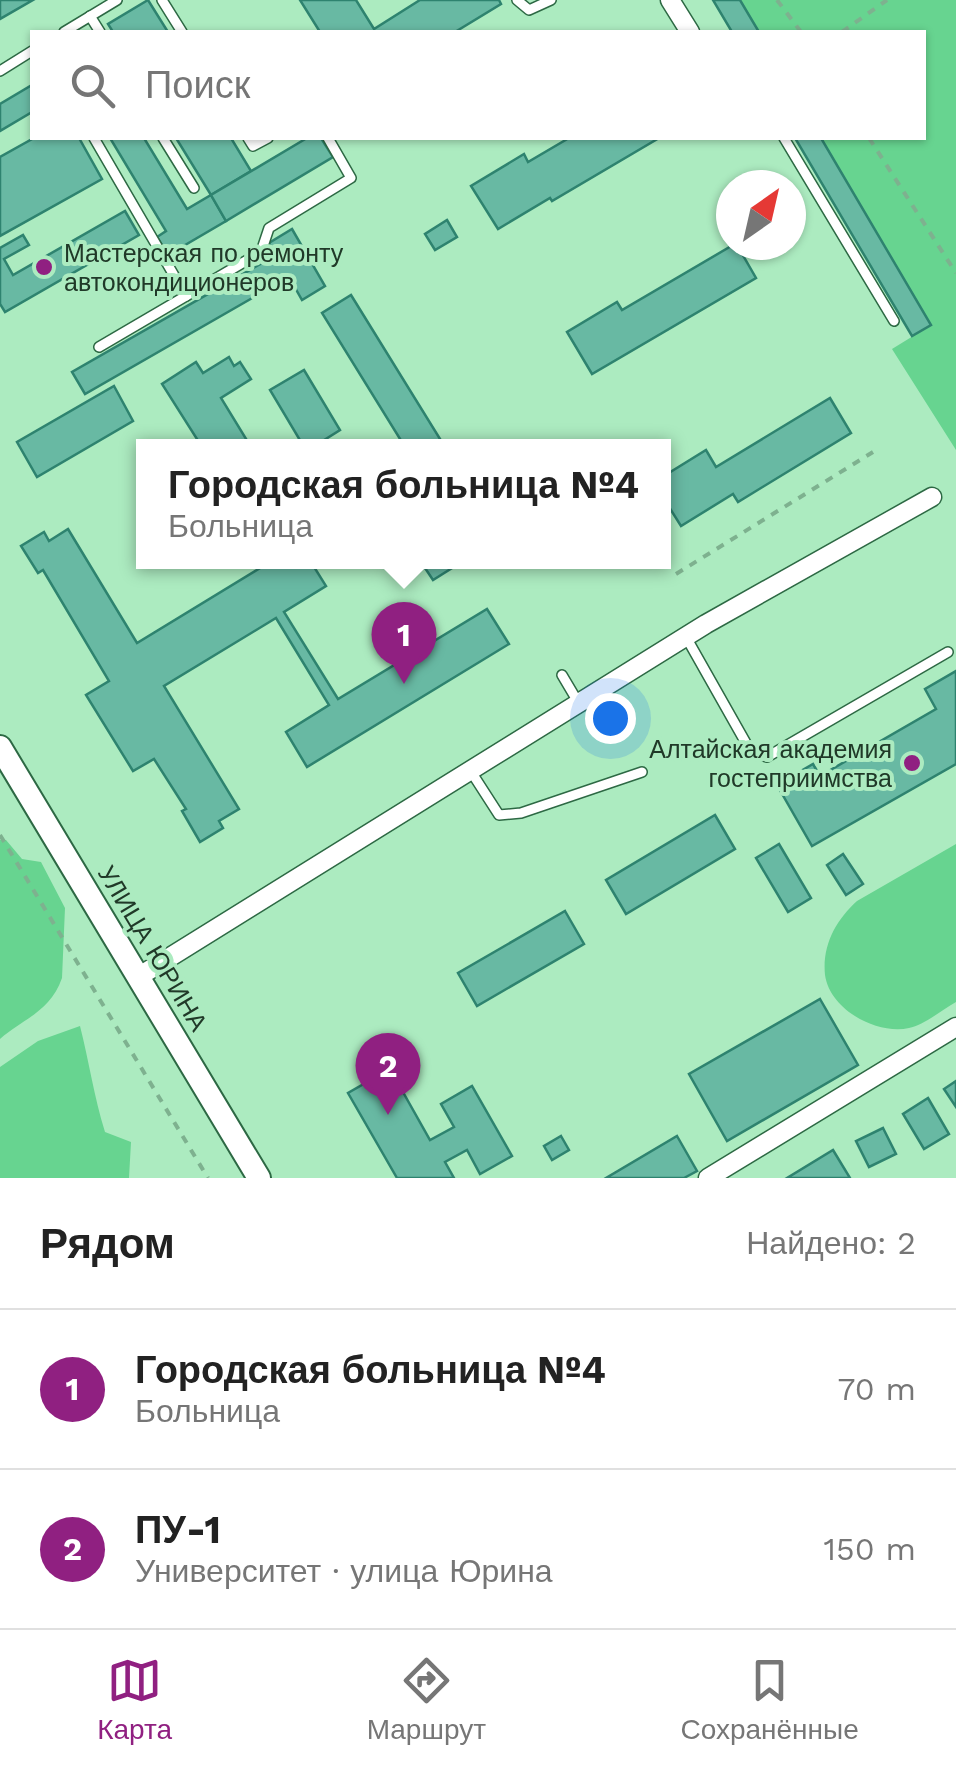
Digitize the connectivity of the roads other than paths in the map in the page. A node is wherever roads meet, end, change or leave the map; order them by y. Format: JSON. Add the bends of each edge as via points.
{"nodes":[{"id":1,"x":117,"y":0,"type":"edge"},
{"id":2,"x":162,"y":0,"type":"edge"},
{"id":3,"x":517,"y":0,"type":"edge"},
{"id":4,"x":551,"y":0,"type":"edge"},
{"id":5,"x":670,"y":0,"type":"edge"},
{"id":6,"x":90,"y":16,"type":"junction"},
{"id":7,"x":67,"y":30,"type":"edge"},
{"id":8,"x":99,"y":30,"type":"edge"},
{"id":9,"x":181,"y":30,"type":"edge"},
{"id":10,"x":689,"y":30,"type":"edge"},
{"id":11,"x":30,"y":53,"type":"edge"},
{"id":12,"x":0,"y":71,"type":"edge"},
{"id":13,"x":95,"y":140,"type":"edge"},
{"id":14,"x":164,"y":140,"type":"edge"},
{"id":15,"x":329,"y":140,"type":"edge"},
{"id":16,"x":785,"y":140,"type":"edge"},
{"id":17,"x":194,"y":188,"type":"dead end"},
{"id":18,"x":186,"y":296,"type":"junction"},
{"id":19,"x":894,"y":321,"type":"dead end"},
{"id":20,"x":99,"y":346,"type":"dead end"},
{"id":21,"x":932,"y":497,"type":"dead end"},
{"id":22,"x":686,"y":637,"type":"junction"},
{"id":23,"x":948,"y":652,"type":"dead end"},
{"id":24,"x":562,"y":675,"type":"dead end"},
{"id":25,"x":578,"y":702,"type":"junction"},
{"id":26,"x":0,"y":747,"type":"edge"},
{"id":27,"x":470,"y":770,"type":"junction"},
{"id":28,"x":642,"y":772,"type":"dead end"},
{"id":29,"x":138,"y":976,"type":"junction"},
{"id":30,"x":956,"y":1027,"type":"edge"},
{"id":31,"x":260,"y":1178,"type":"edge"},
{"id":32,"x":708,"y":1178,"type":"edge"}],
"edges":[{"from":1,"to":6,"type":"lane"},
{"from":2,"to":9,"type":"lane"},
{"from":3,"to":4,"type":"lane","via":[[529,10]]},
{"from":5,"to":10,"type":"street"},
{"from":6,"to":7,"type":"lane"},
{"from":6,"to":8,"type":"lane"},
{"from":11,"to":12,"type":"lane"},
{"from":13,"to":18,"type":"lane"},
{"from":14,"to":17,"type":"lane"},
{"from":15,"to":18,"type":"lane","via":[[351,178],[270,228],[261,252]]},
{"from":16,"to":19,"type":"lane"},
{"from":18,"to":20,"type":"lane"},
{"from":21,"to":22,"type":"street"},
{"from":22,"to":23,"type":"lane","via":[[751,752],[767,757]]},
{"from":22,"to":25,"type":"street"},
{"from":24,"to":25,"type":"lane"},
{"from":25,"to":27,"type":"street"},
{"from":26,"to":29,"type":"main road","name":"УЛИЦА ЮРИНА"},
{"from":27,"to":28,"type":"lane","via":[[499,815]]},
{"from":27,"to":29,"type":"street"},
{"from":29,"to":31,"type":"main road","name":"УЛИЦА ЮРИНА"},
{"from":30,"to":32,"type":"street"}]}
